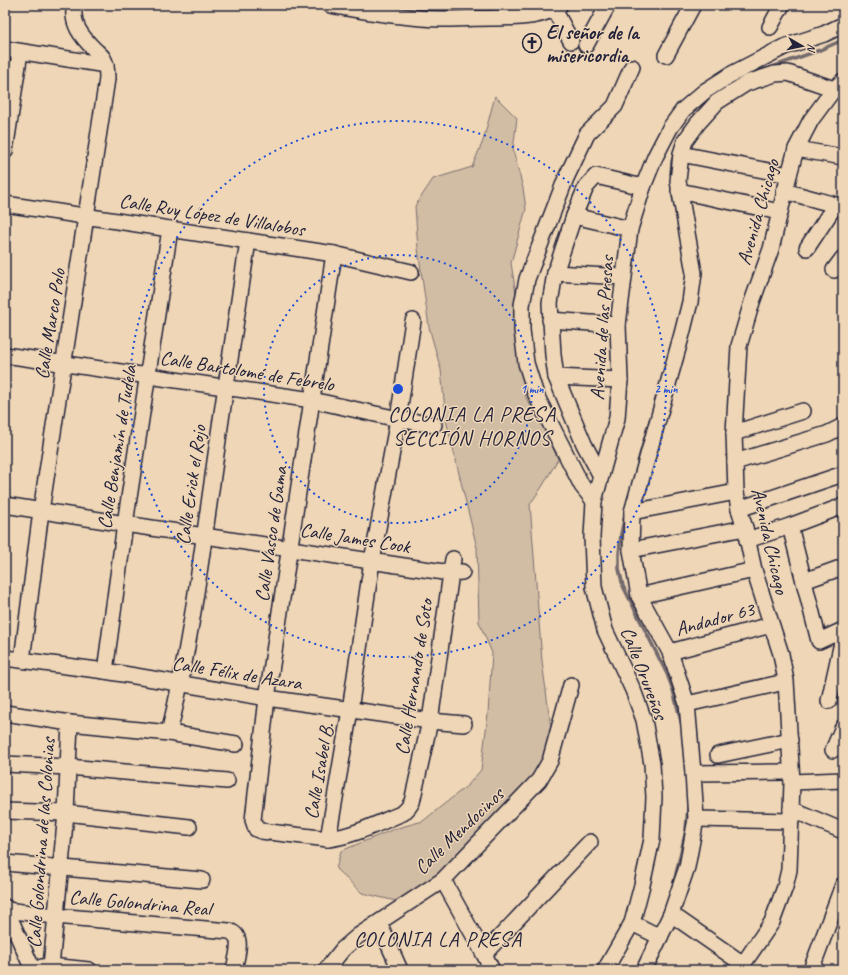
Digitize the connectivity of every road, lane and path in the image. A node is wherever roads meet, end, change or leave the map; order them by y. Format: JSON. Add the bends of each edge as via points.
{"nodes":[{"id":1,"x":75,"y":5,"type":"edge"},
{"id":2,"x":608,"y":5,"type":"edge"},
{"id":3,"x":693,"y":5,"type":"edge"},
{"id":4,"x":782,"y":5,"type":"edge"},
{"id":5,"x":336,"y":6,"type":"edge"},
{"id":6,"x":557,"y":7,"type":"edge"},
{"id":7,"x":439,"y":12,"type":"edge"},
{"id":8,"x":843,"y":25,"type":"edge"},
{"id":9,"x":770,"y":27,"type":"dead end"},
{"id":10,"x":570,"y":41,"type":"dead end"},
{"id":11,"x":586,"y":45,"type":"dead end"},
{"id":12,"x":5,"y":49,"type":"edge"},
{"id":13,"x":20,"y":52,"type":"junction"},
{"id":14,"x":666,"y":55,"type":"dead end"},
{"id":15,"x":106,"y":66,"type":"junction"},
{"id":16,"x":632,"y":67,"type":"dead end"},
{"id":17,"x":838,"y":85,"type":"edge"},
{"id":18,"x":796,"y":149,"type":"junction"},
{"id":19,"x":5,"y":151,"type":"edge"},
{"id":20,"x":681,"y":154,"type":"junction"},
{"id":21,"x":843,"y":157,"type":"edge"},
{"id":22,"x":789,"y":175,"type":"junction"},
{"id":23,"x":643,"y":187,"type":"junction"},
{"id":24,"x":679,"y":191,"type":"junction"},
{"id":25,"x":784,"y":192,"type":"junction"},
{"id":26,"x":5,"y":204,"type":"edge"},
{"id":27,"x":842,"y":206,"type":"edge"},
{"id":28,"x":780,"y":212,"type":"junction"},
{"id":29,"x":87,"y":216,"type":"junction"},
{"id":30,"x":574,"y":216,"type":"junction"},
{"id":31,"x":170,"y":229,"type":"junction"},
{"id":32,"x":630,"y":229,"type":"junction"},
{"id":33,"x":248,"y":241,"type":"junction"},
{"id":34,"x":807,"y":248,"type":"dead end"},
{"id":35,"x":334,"y":254,"type":"junction"},
{"id":36,"x":843,"y":258,"type":"edge"},
{"id":37,"x":834,"y":270,"type":"dead end"},
{"id":38,"x":411,"y":272,"type":"dead end"},
{"id":39,"x":555,"y":273,"type":"junction"},
{"id":40,"x":623,"y":277,"type":"junction"},
{"id":41,"x":550,"y":320,"type":"junction"},
{"id":42,"x":413,"y":321,"type":"dead end"},
{"id":43,"x":618,"y":325,"type":"junction"},
{"id":44,"x":5,"y":355,"type":"edge"},
{"id":45,"x":64,"y":364,"type":"junction"},
{"id":46,"x":148,"y":375,"type":"junction"},
{"id":47,"x":556,"y":377,"type":"junction"},
{"id":48,"x":620,"y":380,"type":"junction"},
{"id":49,"x":225,"y":387,"type":"junction"},
{"id":50,"x":312,"y":400,"type":"junction"},
{"id":51,"x":803,"y":411,"type":"dead end"},
{"id":52,"x":398,"y":419,"type":"junction"},
{"id":53,"x":434,"y":425,"type":"dead end"},
{"id":54,"x":843,"y":426,"type":"edge"},
{"id":55,"x":734,"y":433,"type":"junction"},
{"id":56,"x":735,"y":462,"type":"junction"},
{"id":57,"x":843,"y":474,"type":"edge"},
{"id":58,"x":601,"y":476,"type":"junction"},
{"id":59,"x":736,"y":492,"type":"junction"},
{"id":60,"x":594,"y":502,"type":"junction"},
{"id":61,"x":5,"y":505,"type":"edge"},
{"id":62,"x":843,"y":506,"type":"edge"},
{"id":63,"x":739,"y":509,"type":"junction"},
{"id":64,"x":41,"y":511,"type":"junction"},
{"id":65,"x":632,"y":512,"type":"junction"},
{"id":66,"x":125,"y":524,"type":"junction"},
{"id":67,"x":790,"y":526,"type":"junction"},
{"id":68,"x":746,"y":534,"type":"junction"},
{"id":69,"x":204,"y":536,"type":"junction"},
{"id":70,"x":289,"y":548,"type":"junction"},
{"id":71,"x":631,"y":550,"type":"junction"},
{"id":72,"x":372,"y":561,"type":"junction"},
{"id":73,"x":843,"y":567,"type":"edge"},
{"id":74,"x":455,"y":568,"type":"joint"},
{"id":75,"x":754,"y":570,"type":"junction"},
{"id":76,"x":804,"y":581,"type":"junction"},
{"id":77,"x":639,"y":596,"type":"junction"},
{"id":78,"x":771,"y":625,"type":"junction"},
{"id":79,"x":843,"y":630,"type":"edge"},
{"id":80,"x":843,"y":638,"type":"edge"},
{"id":81,"x":670,"y":652,"type":"junction"},
{"id":82,"x":5,"y":658,"type":"edge"},
{"id":83,"x":22,"y":660,"type":"junction"},
{"id":84,"x":105,"y":672,"type":"junction"},
{"id":85,"x":181,"y":684,"type":"junction"},
{"id":86,"x":776,"y":684,"type":"dead end"},
{"id":87,"x":571,"y":685,"type":"dead end"},
{"id":88,"x":267,"y":698,"type":"junction"},
{"id":89,"x":829,"y":701,"type":"dead end"},
{"id":90,"x":687,"y":704,"type":"junction"},
{"id":91,"x":350,"y":710,"type":"junction"},
{"id":92,"x":5,"y":713,"type":"edge"},
{"id":93,"x":430,"y":721,"type":"junction"},
{"id":94,"x":70,"y":723,"type":"junction"},
{"id":95,"x":464,"y":724,"type":"dead end"},
{"id":96,"x":843,"y":727,"type":"edge"},
{"id":97,"x":170,"y":733,"type":"junction"},
{"id":98,"x":790,"y":740,"type":"junction"},
{"id":99,"x":236,"y":744,"type":"dead end"},
{"id":100,"x":834,"y":750,"type":"dead end"},
{"id":101,"x":718,"y":755,"type":"dead end"},
{"id":102,"x":5,"y":764,"type":"edge"},
{"id":103,"x":68,"y":767,"type":"junction"},
{"id":104,"x":693,"y":774,"type":"junction"},
{"id":105,"x":791,"y":777,"type":"junction"},
{"id":106,"x":843,"y":780,"type":"edge"},
{"id":107,"x":227,"y":781,"type":"dead end"},
{"id":108,"x":5,"y":811,"type":"edge"},
{"id":109,"x":66,"y":814,"type":"junction"},
{"id":110,"x":791,"y":815,"type":"junction"},
{"id":111,"x":696,"y":818,"type":"junction"},
{"id":112,"x":189,"y":827,"type":"dead end"},
{"id":113,"x":843,"y":831,"type":"edge"},
{"id":114,"x":328,"y":838,"type":"junction"},
{"id":115,"x":590,"y":842,"type":"dead end"},
{"id":116,"x":5,"y":863,"type":"edge"},
{"id":117,"x":60,"y":868,"type":"junction"},
{"id":118,"x":202,"y":880,"type":"dead end"},
{"id":119,"x":443,"y":880,"type":"junction"},
{"id":120,"x":843,"y":884,"type":"edge"},
{"id":121,"x":6,"y":909,"type":"edge"},
{"id":122,"x":670,"y":914,"type":"junction"},
{"id":123,"x":55,"y":916,"type":"junction"},
{"id":124,"x":379,"y":923,"type":"junction"},
{"id":125,"x":632,"y":923,"type":"junction"},
{"id":126,"x":659,"y":937,"type":"junction"},
{"id":127,"x":484,"y":954,"type":"junction"},
{"id":128,"x":51,"y":966,"type":"junction"},
{"id":129,"x":741,"y":967,"type":"edge"},
{"id":130,"x":33,"y":969,"type":"edge"},
{"id":131,"x":89,"y":970,"type":"edge"},
{"id":132,"x":234,"y":970,"type":"edge"},
{"id":133,"x":326,"y":970,"type":"edge"},
{"id":134,"x":400,"y":970,"type":"edge"},
{"id":135,"x":492,"y":970,"type":"edge"},
{"id":136,"x":606,"y":970,"type":"edge"},
{"id":137,"x":644,"y":970,"type":"edge"},
{"id":138,"x":811,"y":970,"type":"edge"}],
"edges":[{"from":1,"to":15,"type":"street","via":[[74,20],[79,32],[103,58]]},
{"from":2,"to":11,"type":"street"},
{"from":3,"to":14,"type":"street"},
{"from":4,"to":9,"type":"street"},
{"from":5,"to":7,"type":"street","via":[[374,13]]},
{"from":6,"to":7,"type":"street","via":[[540,15],[521,17]]},
{"from":6,"to":10,"type":"street"},
{"from":8,"to":23,"type":"street","name":"Avenida de las Presas","via":[[784,47],[705,91],[682,110],[670,128]]},
{"from":12,"to":13,"type":"street"},
{"from":13,"to":15,"type":"street"},
{"from":13,"to":19,"type":"street"},
{"from":15,"to":29,"type":"street","name":"Calle Marco Polo","via":[[107,79]]},
{"from":16,"to":60,"type":"street","via":[[615,106],[587,134],[566,178],[527,279],[522,305],[526,363],[536,395],[582,486]]},
{"from":17,"to":18,"type":"street","name":"Avenida Chicago","via":[[811,120]]},
{"from":17,"to":20,"type":"street","via":[[788,73],[775,74],[747,83],[718,102],[698,122],[685,141]]},
{"from":18,"to":21,"type":"street"},
{"from":18,"to":22,"type":"street","name":"Avenida Chicago"},
{"from":20,"to":22,"type":"street"},
{"from":20,"to":24,"type":"street"},
{"from":22,"to":25,"type":"street","name":"Avenida Chicago"},
{"from":23,"to":30,"type":"street","via":[[596,176],[586,188]]},
{"from":23,"to":32,"type":"street","name":"Avenida de las Presas"},
{"from":24,"to":28,"type":"street"},
{"from":24,"to":65,"type":"street","via":[[694,273],[690,302]]},
{"from":25,"to":27,"type":"street"},
{"from":25,"to":28,"type":"street","name":"Avenida Chicago"},
{"from":26,"to":29,"type":"street","name":"Calle Ruy López de Villalobos"},
{"from":27,"to":34,"type":"street","via":[[832,210]]},
{"from":28,"to":55,"type":"street","name":"Avenida Chicago","via":[[771,249],[739,346]]},
{"from":29,"to":31,"type":"street","name":"Calle Ruy López de Villalobos"},
{"from":29,"to":45,"type":"street","name":"Calle Marco Polo"},
{"from":30,"to":32,"type":"street"},
{"from":30,"to":39,"type":"street"},
{"from":31,"to":33,"type":"street","name":"Calle Ruy López de Villalobos"},
{"from":31,"to":46,"type":"street","name":"Calle Benjamín de Tudela"},
{"from":32,"to":40,"type":"street","name":"Avenida de las Presas"},
{"from":33,"to":35,"type":"street","name":"Calle Ruy López de Villalobos"},
{"from":33,"to":49,"type":"street","name":"Calle Erick el Rojo"},
{"from":35,"to":38,"type":"street","name":"Calle Ruy López de Villalobos"},
{"from":35,"to":50,"type":"street","name":"Calle Vasco de Gama"},
{"from":36,"to":37,"type":"street"},
{"from":39,"to":40,"type":"street"},
{"from":39,"to":41,"type":"street"},
{"from":40,"to":43,"type":"street","name":"Avenida de las Presas"},
{"from":41,"to":43,"type":"street"},
{"from":41,"to":47,"type":"street"},
{"from":42,"to":52,"type":"street","name":"Calle Isabel B."},
{"from":43,"to":48,"type":"street","name":"Avenida de las Presas"},
{"from":44,"to":45,"type":"street","name":"Calle Bartolomé de Febrelo"},
{"from":45,"to":46,"type":"street","name":"Calle Bartolomé de Febrelo"},
{"from":45,"to":64,"type":"street","name":"Calle Marco Polo"},
{"from":46,"to":49,"type":"street","name":"Calle Bartolomé de Febrelo"},
{"from":46,"to":66,"type":"street","name":"Calle Benjamín de Tudela"},
{"from":47,"to":48,"type":"street"},
{"from":47,"to":58,"type":"street","via":[[584,444]]},
{"from":48,"to":58,"type":"street","name":"Avenida de las Presas","via":[[617,418]]},
{"from":49,"to":50,"type":"street","name":"Calle Bartolomé de Febrelo"},
{"from":49,"to":69,"type":"street","name":"Calle Erick el Rojo"},
{"from":50,"to":52,"type":"street","name":"Calle Bartolomé de Febrelo"},
{"from":50,"to":70,"type":"street","name":"Calle Vasco de Gama"},
{"from":51,"to":55,"type":"street"},
{"from":52,"to":53,"type":"street","name":"Calle Bartolomé de Febrelo"},
{"from":52,"to":72,"type":"street","name":"Calle Isabel B."},
{"from":54,"to":56,"type":"street","via":[[827,434]]},
{"from":55,"to":56,"type":"street","name":"Avenida Chicago"},
{"from":56,"to":59,"type":"street","name":"Avenida Chicago"},
{"from":57,"to":63,"type":"street"},
{"from":58,"to":60,"type":"street","name":"Avenida de las Presas"},
{"from":59,"to":63,"type":"street","name":"Avenida Chicago"},
{"from":59,"to":65,"type":"street"},
{"from":60,"to":125,"type":"street","name":"Calle Orureños","via":[[594,587],[605,630],[644,720],[652,764],[652,839]]},
{"from":61,"to":64,"type":"street","name":"Calle James Cook"},
{"from":62,"to":67,"type":"street"},
{"from":63,"to":68,"type":"street","name":"Avenida Chicago"},
{"from":64,"to":66,"type":"street","name":"Calle James Cook"},
{"from":64,"to":83,"type":"street","name":"Calle Marco Polo"},
{"from":65,"to":71,"type":"street"},
{"from":66,"to":69,"type":"street","name":"Calle James Cook"},
{"from":66,"to":84,"type":"street","name":"Calle Benjamín de Tudela"},
{"from":67,"to":68,"type":"street"},
{"from":67,"to":76,"type":"street"},
{"from":68,"to":71,"type":"street"},
{"from":68,"to":75,"type":"street","name":"Avenida Chicago"},
{"from":69,"to":70,"type":"street","name":"Calle James Cook"},
{"from":69,"to":85,"type":"street","name":"Calle Erick el Rojo"},
{"from":70,"to":72,"type":"street","name":"Calle James Cook"},
{"from":70,"to":88,"type":"street","name":"Calle Vasco de Gama"},
{"from":71,"to":77,"type":"street"},
{"from":72,"to":74,"type":"street","name":"Calle James Cook"},
{"from":72,"to":91,"type":"street","name":"Calle Isabel B."},
{"from":73,"to":76,"type":"street"},
{"from":74,"to":93,"type":"street","name":"Calle Hernando de Soto"},
{"from":75,"to":77,"type":"street"},
{"from":75,"to":78,"type":"street","name":"Avenida Chicago"},
{"from":76,"to":79,"type":"street","via":[[819,641]]},
{"from":77,"to":81,"type":"street"},
{"from":78,"to":81,"type":"street","name":"Andador 63"},
{"from":78,"to":98,"type":"street","name":"Avenida Chicago","via":[[781,654],[786,681]]},
{"from":80,"to":89,"type":"street"},
{"from":81,"to":90,"type":"street"},
{"from":82,"to":83,"type":"street","name":"Calle Félix de Azara"},
{"from":83,"to":84,"type":"street","name":"Calle Félix de Azara"},
{"from":84,"to":85,"type":"street","name":"Calle Félix de Azara"},
{"from":85,"to":88,"type":"street","name":"Calle Félix de Azara"},
{"from":85,"to":97,"type":"street","name":"Calle Erick el Rojo"},
{"from":86,"to":90,"type":"street"},
{"from":87,"to":119,"type":"street","name":"Calle Mendocinos","via":[[550,761],[539,780]]},
{"from":88,"to":91,"type":"street","name":"Calle Félix de Azara"},
{"from":88,"to":114,"type":"street","name":"Calle Vasco de Gama","via":[[253,820],[256,829]]},
{"from":90,"to":104,"type":"street"},
{"from":91,"to":93,"type":"street","name":"Calle Félix de Azara"},
{"from":91,"to":114,"type":"street","name":"Calle Isabel B."},
{"from":92,"to":94,"type":"street"},
{"from":93,"to":95,"type":"street","name":"Calle Félix de Azara"},
{"from":93,"to":114,"type":"street","name":"Calle Hernando de Soto","via":[[412,802],[408,808],[402,813],[348,835]]},
{"from":94,"to":97,"type":"street"},
{"from":94,"to":103,"type":"street","name":"Calle Golondrina de las Colonias"},
{"from":96,"to":100,"type":"street"},
{"from":97,"to":99,"type":"street"},
{"from":98,"to":101,"type":"street"},
{"from":98,"to":105,"type":"street","name":"Avenida Chicago"},
{"from":102,"to":103,"type":"street"},
{"from":103,"to":107,"type":"street"},
{"from":103,"to":109,"type":"street","name":"Calle Golondrina de las Colonias"},
{"from":104,"to":105,"type":"street"},
{"from":104,"to":111,"type":"street"},
{"from":105,"to":106,"type":"street"},
{"from":105,"to":110,"type":"street","name":"Avenida Chicago"},
{"from":108,"to":109,"type":"street"},
{"from":109,"to":112,"type":"street"},
{"from":109,"to":117,"type":"street","name":"Calle Golondrina de las Colonias"},
{"from":110,"to":111,"type":"street"},
{"from":110,"to":113,"type":"street"},
{"from":110,"to":129,"type":"street","name":"Avenida Chicago","via":[[789,870],[780,903],[772,922]]},
{"from":111,"to":122,"type":"street","via":[[687,867]]},
{"from":115,"to":127,"type":"street"},
{"from":116,"to":117,"type":"street"},
{"from":117,"to":118,"type":"street"},
{"from":117,"to":123,"type":"street","name":"Calle Golondrina de las Colonias"},
{"from":119,"to":124,"type":"street","name":"Calle Mendocinos"},
{"from":119,"to":127,"type":"street"},
{"from":120,"to":138,"type":"street"},
{"from":121,"to":123,"type":"street","name":"Calle Golondrina Real"},
{"from":121,"to":130,"type":"street"},
{"from":122,"to":126,"type":"street"},
{"from":122,"to":129,"type":"street"},
{"from":123,"to":128,"type":"street","name":"Calle Golondrina de las Colonias"},
{"from":123,"to":132,"type":"street","name":"Calle Golondrina Real","via":[[229,931],[238,937],[239,942]]},
{"from":124,"to":133,"type":"street","name":"Calle Mendocinos","via":[[358,936]]},
{"from":124,"to":134,"type":"street"},
{"from":125,"to":126,"type":"street"},
{"from":125,"to":136,"type":"street","name":"Calle Orureños"},
{"from":126,"to":137,"type":"street"},
{"from":127,"to":135,"type":"street"},
{"from":128,"to":130,"type":"street"},
{"from":128,"to":131,"type":"street"}]}
